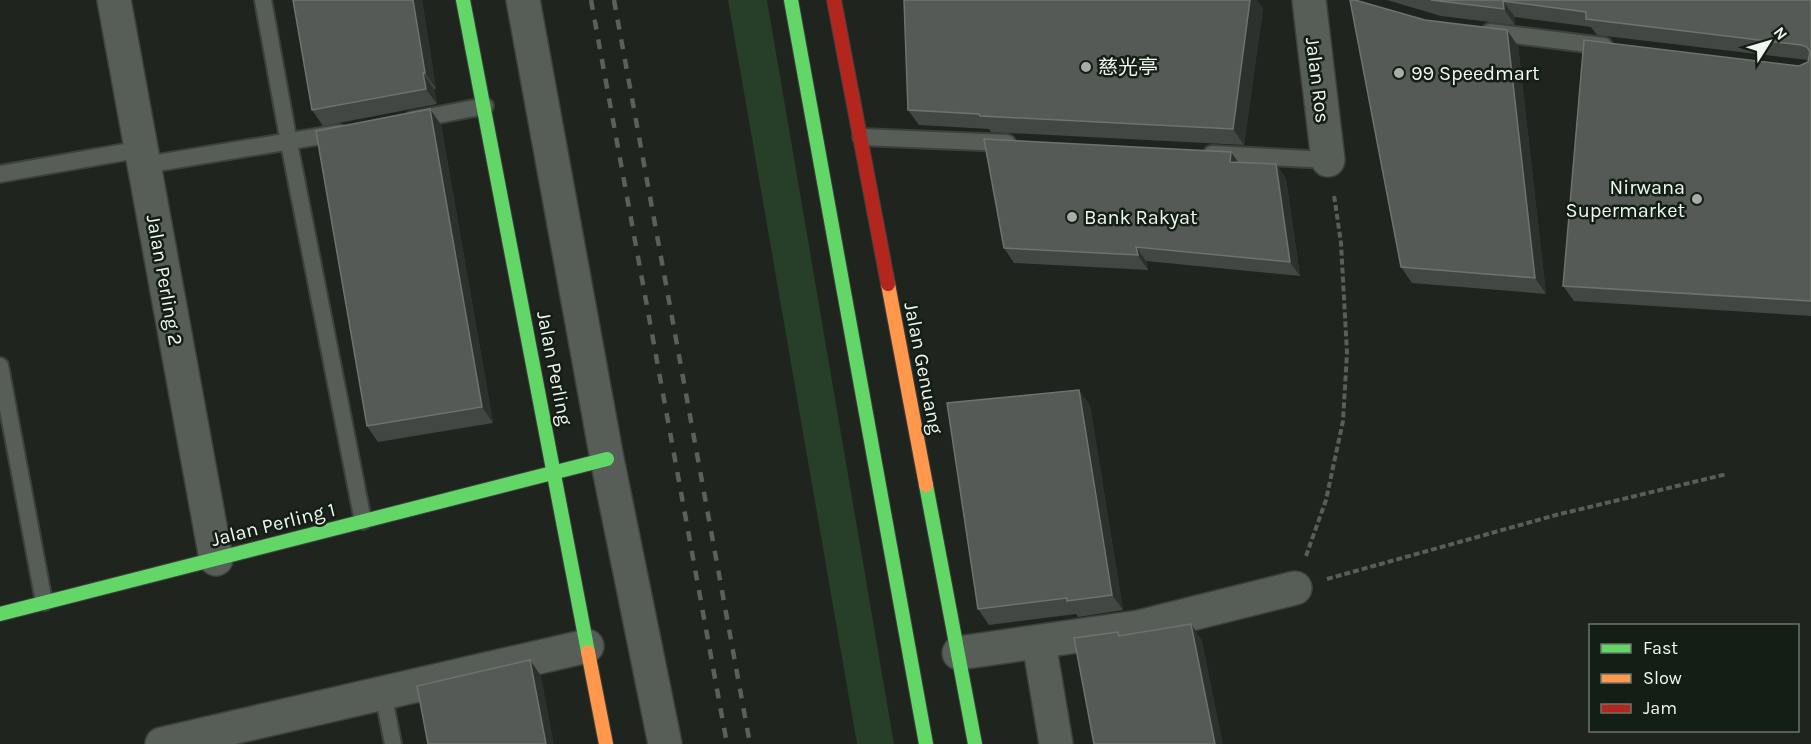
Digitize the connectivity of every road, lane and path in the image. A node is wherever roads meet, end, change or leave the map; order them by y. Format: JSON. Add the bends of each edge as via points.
{"nodes":[{"id":1,"x":114,"y":0,"type":"edge"},
{"id":2,"x":263,"y":0,"type":"edge"},
{"id":3,"x":463,"y":0,"type":"edge"},
{"id":4,"x":523,"y":0,"type":"edge"},
{"id":5,"x":791,"y":0,"type":"edge"},
{"id":6,"x":834,"y":0,"type":"edge"},
{"id":7,"x":1309,"y":0,"type":"edge"},
{"id":8,"x":1474,"y":30,"type":"edge"},
{"id":9,"x":1625,"y":48,"type":"edge"},
{"id":10,"x":484,"y":106,"type":"junction"},
{"id":11,"x":392,"y":123,"type":"edge"},
{"id":12,"x":358,"y":130,"type":"edge"},
{"id":13,"x":861,"y":137,"type":"junction"},
{"id":14,"x":289,"y":142,"type":"junction"},
{"id":15,"x":1024,"y":144,"type":"edge"},
{"id":16,"x":1200,"y":153,"type":"edge"},
{"id":17,"x":143,"y":157,"type":"junction"},
{"id":18,"x":1328,"y":160,"type":"junction"},
{"id":19,"x":0,"y":174,"type":"edge"},
{"id":20,"x":0,"y":366,"type":"edge"},
{"id":21,"x":607,"y":459,"type":"junction"},
{"id":22,"x":555,"y":474,"type":"junction"},
{"id":23,"x":1727,"y":474,"type":"dead end"},
{"id":24,"x":363,"y":521,"type":"junction"},
{"id":25,"x":216,"y":559,"type":"junction"},
{"id":26,"x":1295,"y":588,"type":"junction"},
{"id":27,"x":44,"y":603,"type":"junction"},
{"id":28,"x":0,"y":614,"type":"edge"},
{"id":29,"x":1039,"y":643,"type":"junction"},
{"id":30,"x":587,"y":646,"type":"junction"},
{"id":31,"x":959,"y":653,"type":"junction"},
{"id":32,"x":383,"y":693,"type":"junction"},
{"id":33,"x":256,"y":733,"type":"edge"},
{"id":34,"x":162,"y":744,"type":"edge"},
{"id":35,"x":393,"y":744,"type":"edge"},
{"id":36,"x":606,"y":744,"type":"edge"},
{"id":37,"x":665,"y":744,"type":"edge"},
{"id":38,"x":926,"y":744,"type":"edge"},
{"id":39,"x":975,"y":744,"type":"edge"},
{"id":40,"x":1056,"y":744,"type":"edge"}],
"edges":[{"from":1,"to":17,"type":"street","name":"Jalan Perling 2"},
{"from":2,"to":14,"type":"lane"},
{"from":3,"to":10,"type":"main road","name":"Jalan Perling"},
{"from":4,"to":21,"type":"street"},
{"from":5,"to":38,"type":"main road"},
{"from":6,"to":13,"type":"main road","name":"Jalan Genuang"},
{"from":7,"to":18,"type":"street","name":"Jalan Ros"},
{"from":8,"to":9,"type":"lane"},
{"from":10,"to":11,"type":"lane"},
{"from":10,"to":22,"type":"main road","name":"Jalan Perling"},
{"from":12,"to":14,"type":"lane"},
{"from":13,"to":15,"type":"lane"},
{"from":13,"to":31,"type":"main road","name":"Jalan Genuang"},
{"from":14,"to":17,"type":"lane"},
{"from":14,"to":24,"type":"lane"},
{"from":16,"to":18,"type":"lane"},
{"from":17,"to":19,"type":"lane"},
{"from":17,"to":25,"type":"street","name":"Jalan Perling 2"},
{"from":18,"to":26,"type":"path","via":[[1341,243],[1347,353],[1343,422],[1326,500]]},
{"from":20,"to":27,"type":"lane"},
{"from":21,"to":22,"type":"main road","name":"Jalan Perling 1"},
{"from":21,"to":37,"type":"street"},
{"from":22,"to":24,"type":"main road","name":"Jalan Perling 1"},
{"from":22,"to":30,"type":"main road","name":"Jalan Perling"},
{"from":23,"to":26,"type":"path","via":[[1556,515]]},
{"from":24,"to":25,"type":"main road","name":"Jalan Perling 1"},
{"from":25,"to":27,"type":"main road","name":"Jalan Perling 1"},
{"from":26,"to":29,"type":"street","via":[[1138,627]]},
{"from":27,"to":28,"type":"main road","name":"Jalan Perling 1"},
{"from":29,"to":31,"type":"street"},
{"from":29,"to":40,"type":"street"},
{"from":30,"to":32,"type":"street"},
{"from":30,"to":36,"type":"main road","name":"Jalan Perling"},
{"from":31,"to":39,"type":"main road","name":"Jalan Genuang"},
{"from":32,"to":33,"type":"street"},
{"from":32,"to":35,"type":"lane"},
{"from":33,"to":34,"type":"street"}]}
